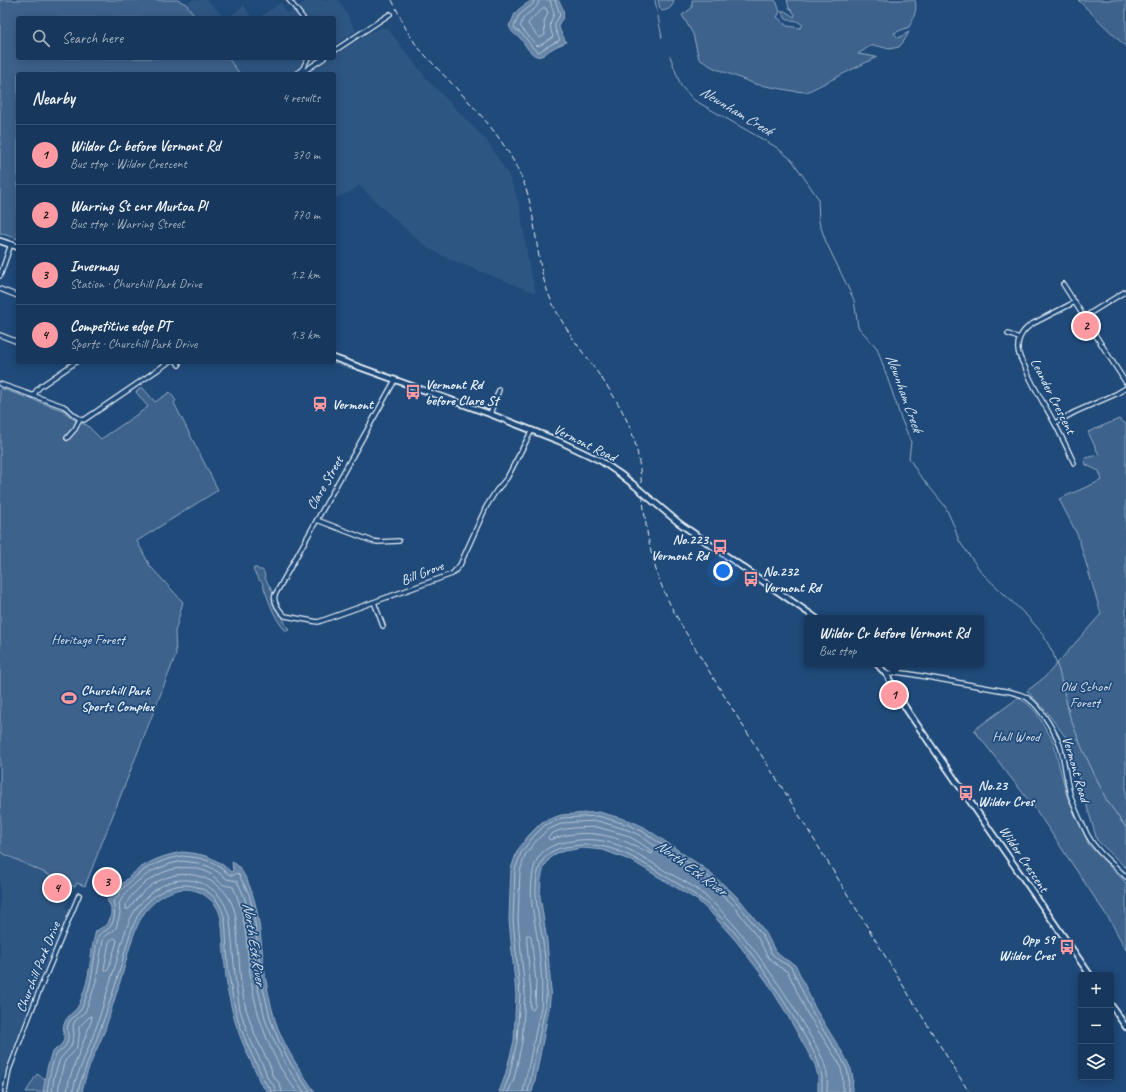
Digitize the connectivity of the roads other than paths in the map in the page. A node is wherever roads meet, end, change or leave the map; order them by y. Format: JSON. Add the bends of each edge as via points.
{"nodes":[{"id":1,"x":289,"y":0,"type":"edge"},
{"id":2,"x":390,"y":14,"type":"dead end"},
{"id":3,"x":301,"y":16,"type":"edge"},
{"id":4,"x":336,"y":50,"type":"edge"},
{"id":5,"x":307,"y":60,"type":"edge"},
{"id":6,"x":321,"y":60,"type":"edge"},
{"id":7,"x":300,"y":72,"type":"edge"},
{"id":8,"x":302,"y":72,"type":"edge"},
{"id":9,"x":0,"y":240,"type":"edge"},
{"id":10,"x":11,"y":244,"type":"junction"},
{"id":11,"x":16,"y":246,"type":"edge"},
{"id":12,"x":0,"y":276,"type":"edge"},
{"id":13,"x":1063,"y":284,"type":"dead end"},
{"id":14,"x":0,"y":290,"type":"edge"},
{"id":15,"x":1126,"y":291,"type":"edge"},
{"id":16,"x":16,"y":295,"type":"edge"},
{"id":17,"x":1074,"y":302,"type":"junction"},
{"id":18,"x":1084,"y":317,"type":"junction"},
{"id":19,"x":1008,"y":334,"type":"dead end"},
{"id":20,"x":0,"y":335,"type":"edge"},
{"id":21,"x":1019,"y":338,"type":"junction"},
{"id":22,"x":16,"y":341,"type":"edge"},
{"id":23,"x":336,"y":359,"type":"edge"},
{"id":24,"x":73,"y":364,"type":"edge"},
{"id":25,"x":166,"y":364,"type":"edge"},
{"id":26,"x":395,"y":380,"type":"junction"},
{"id":27,"x":1126,"y":383,"type":"edge"},
{"id":28,"x":0,"y":384,"type":"edge"},
{"id":29,"x":1126,"y":388,"type":"edge"},
{"id":30,"x":499,"y":390,"type":"dead end"},
{"id":31,"x":34,"y":396,"type":"junction"},
{"id":32,"x":490,"y":414,"type":"junction"},
{"id":33,"x":80,"y":420,"type":"junction"},
{"id":34,"x":1055,"y":423,"type":"junction"},
{"id":35,"x":532,"y":430,"type":"junction"},
{"id":36,"x":67,"y":438,"type":"dead end"},
{"id":37,"x":1074,"y":463,"type":"dead end"},
{"id":38,"x":317,"y":520,"type":"junction"},
{"id":39,"x":399,"y":541,"type":"dead end"},
{"id":40,"x":274,"y":598,"type":"joint"},
{"id":41,"x":374,"y":602,"type":"junction"},
{"id":42,"x":812,"y":615,"type":"edge"},
{"id":43,"x":382,"y":626,"type":"dead end"},
{"id":44,"x":880,"y":667,"type":"edge"},
{"id":45,"x":887,"y":675,"type":"junction"},
{"id":46,"x":1126,"y":877,"type":"edge"},
{"id":47,"x":79,"y":895,"type":"dead end"},
{"id":48,"x":1088,"y":972,"type":"edge"},
{"id":49,"x":1113,"y":1008,"type":"edge"},
{"id":50,"x":1126,"y":1027,"type":"edge"},
{"id":51,"x":5,"y":1092,"type":"edge"}],
"edges":[{"from":1,"to":3,"type":"street"},
{"from":2,"to":4,"type":"street"},
{"from":5,"to":7,"type":"street"},
{"from":6,"to":8,"type":"street"},
{"from":9,"to":10,"type":"street"},
{"from":10,"to":11,"type":"street"},
{"from":10,"to":12,"type":"street"},
{"from":13,"to":17,"type":"street"},
{"from":14,"to":16,"type":"street"},
{"from":15,"to":18,"type":"street"},
{"from":17,"to":18,"type":"street"},
{"from":17,"to":21,"type":"street","via":[[1032,324]]},
{"from":18,"to":27,"type":"street"},
{"from":19,"to":21,"type":"street"},
{"from":20,"to":22,"type":"street"},
{"from":21,"to":34,"type":"street","name":"Leander Crescent","via":[[1018,350],[1025,369]]},
{"from":23,"to":26,"type":"street","name":"Vermont Road"},
{"from":24,"to":31,"type":"street","via":[[41,386]]},
{"from":25,"to":33,"type":"street","via":[[86,419]]},
{"from":26,"to":32,"type":"street","name":"Vermont Road"},
{"from":26,"to":38,"type":"street","name":"Clare Street"},
{"from":28,"to":31,"type":"street"},
{"from":29,"to":34,"type":"street"},
{"from":30,"to":32,"type":"street"},
{"from":31,"to":33,"type":"street","via":[[66,407]]},
{"from":32,"to":35,"type":"street","name":"Vermont Road"},
{"from":33,"to":36,"type":"street"},
{"from":34,"to":37,"type":"street","name":"Leander Crescent"},
{"from":35,"to":41,"type":"street","name":"Bill Grove","via":[[507,478],[486,507],[456,570],[447,576]]},
{"from":35,"to":42,"type":"street","name":"Vermont Road","bridge":true,"via":[[601,461],[679,523]]},
{"from":38,"to":39,"type":"street","via":[[372,541]]},
{"from":38,"to":40,"type":"street","name":"Clare Street"},
{"from":40,"to":41,"type":"street","name":"Bill Grove","via":[[285,616],[314,622]]},
{"from":41,"to":43,"type":"street"},
{"from":44,"to":45,"type":"street"},
{"from":45,"to":46,"type":"street","name":"Vermont Road","via":[[895,672],[910,674],[1011,692],[1020,694],[1036,705],[1061,747],[1070,796],[1092,843]]},
{"from":45,"to":48,"type":"street","name":"Wildor Crescent","via":[[909,713]]},
{"from":47,"to":51,"type":"street","name":"Churchill Park Drive","via":[[9,1070]]},
{"from":49,"to":50,"type":"street"}]}
